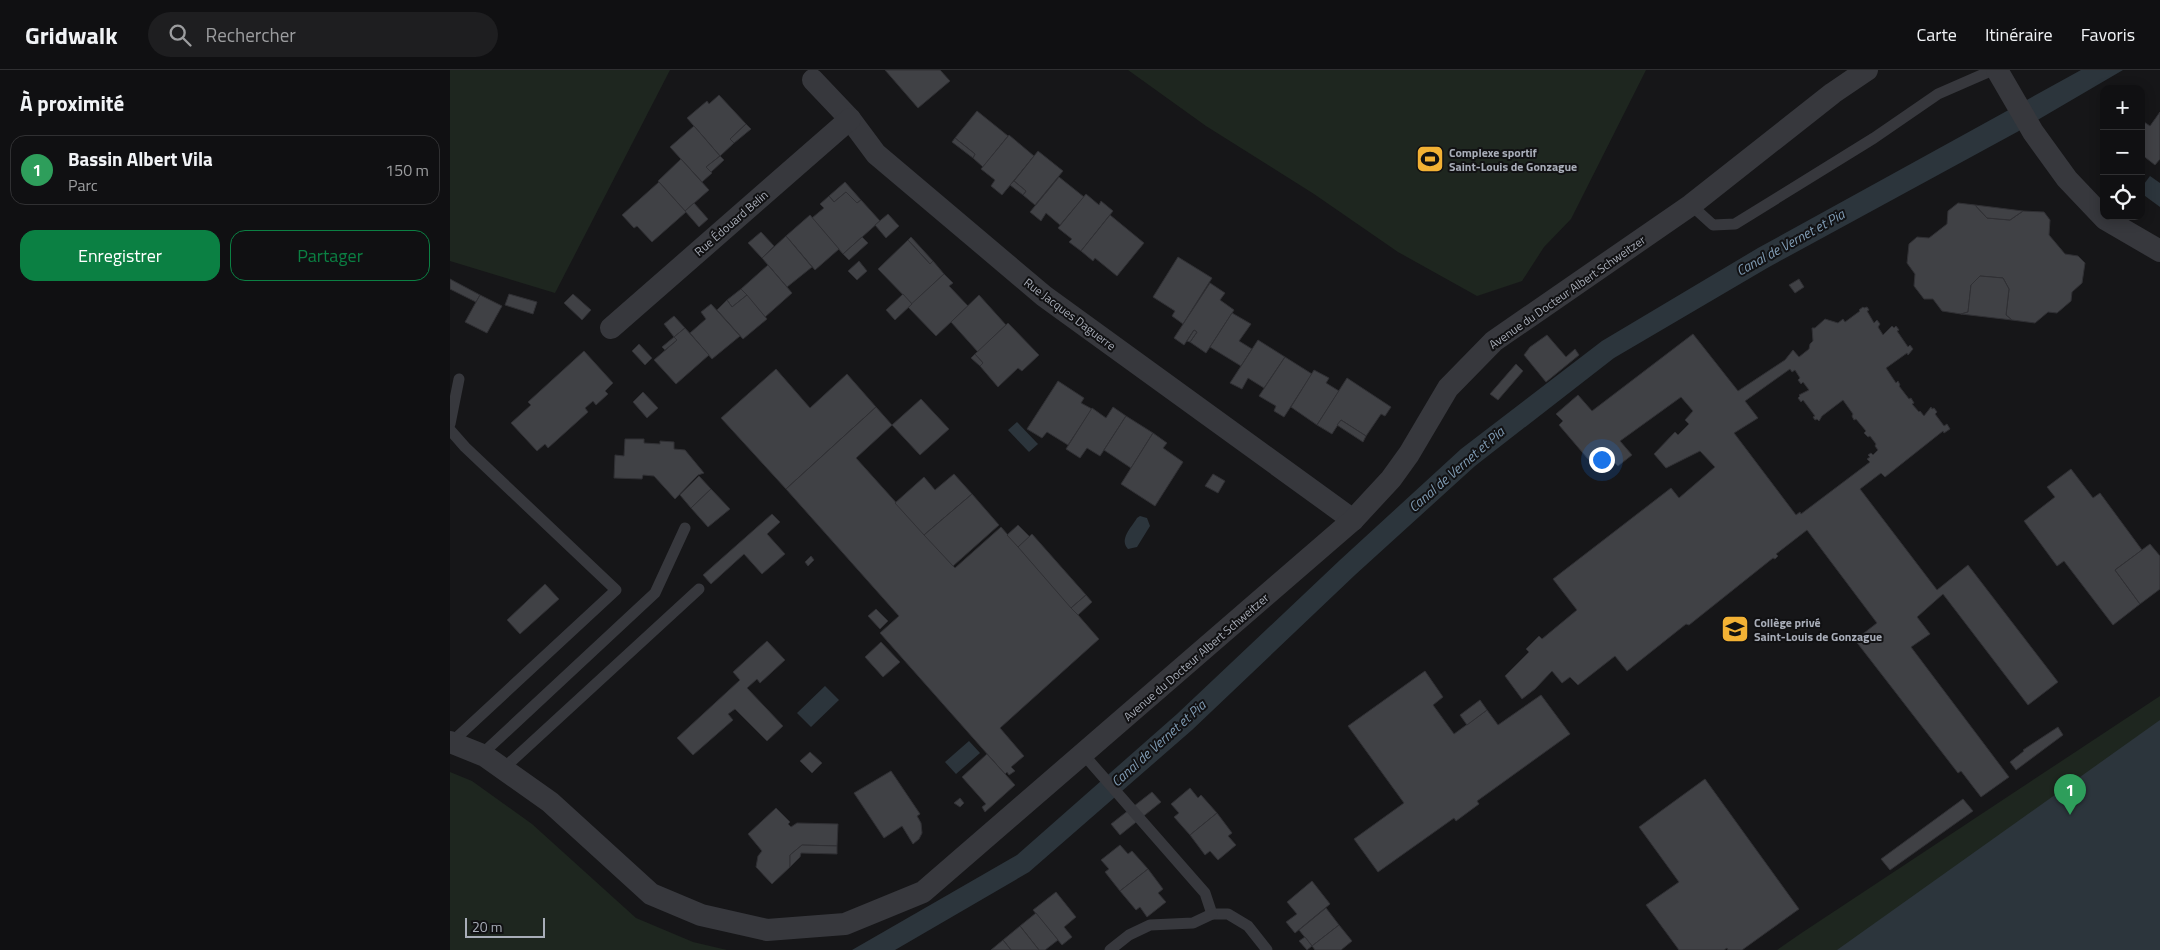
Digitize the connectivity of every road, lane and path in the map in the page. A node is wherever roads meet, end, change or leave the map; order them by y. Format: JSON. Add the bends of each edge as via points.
{"nodes":[{"id":1,"x":1867,"y":70,"type":"edge"},
{"id":2,"x":1993,"y":70,"type":"edge"},
{"id":3,"x":1997,"y":70,"type":"edge"},
{"id":4,"x":812,"y":80,"type":"dead end"},
{"id":5,"x":850,"y":119,"type":"junction"},
{"id":6,"x":1691,"y":205,"type":"junction"},
{"id":7,"x":2160,"y":250,"type":"edge"},
{"id":8,"x":611,"y":328,"type":"dead end"},
{"id":9,"x":459,"y":379,"type":"dead end"},
{"id":10,"x":450,"y":424,"type":"edge"},
{"id":11,"x":450,"y":430,"type":"edge"},
{"id":12,"x":1353,"y":520,"type":"junction"},
{"id":13,"x":685,"y":528,"type":"dead end"},
{"id":14,"x":699,"y":589,"type":"dead end"},
{"id":15,"x":451,"y":742,"type":"edge"},
{"id":16,"x":481,"y":754,"type":"junction"},
{"id":17,"x":1084,"y":754,"type":"junction"},
{"id":18,"x":503,"y":769,"type":"junction"},
{"id":19,"x":1212,"y":914,"type":"junction"},
{"id":20,"x":1110,"y":950,"type":"edge"},
{"id":21,"x":1267,"y":950,"type":"edge"}],
"edges":[{"from":1,"to":6,"type":"street","name":"Avenue du Docteur Albert Schweitzer"},
{"from":2,"to":6,"type":"lane","via":[[1938,94],[1874,138],[1735,224],[1713,225]]},
{"from":3,"to":7,"type":"street","via":[[2033,132],[2067,179],[2105,220]]},
{"from":4,"to":5,"type":"street","name":"Rue Jacques Daguerre"},
{"from":5,"to":8,"type":"street","name":"Rue Édouard Belin"},
{"from":5,"to":12,"type":"street","name":"Rue Jacques Daguerre","via":[[876,154],[1044,296]]},
{"from":6,"to":12,"type":"street","name":"Avenue du Docteur Albert Schweitzer","via":[[1494,341],[1448,388],[1409,454]]},
{"from":9,"to":10,"type":"lane"},
{"from":11,"to":15,"type":"lane","via":[[616,590]]},
{"from":12,"to":17,"type":"street","name":"Avenue du Docteur Albert Schweitzer"},
{"from":13,"to":16,"type":"lane","via":[[655,593]]},
{"from":14,"to":18,"type":"lane"},
{"from":15,"to":16,"type":"street","name":"Avenue du Docteur Albert Schweitzer"},
{"from":16,"to":18,"type":"street","name":"Avenue du Docteur Albert Schweitzer"},
{"from":17,"to":18,"type":"street","name":"Avenue du Docteur Albert Schweitzer","via":[[922,892],[846,924],[767,930],[701,915],[652,894],[550,802]]},
{"from":17,"to":19,"type":"lane","via":[[1205,892]]},
{"from":19,"to":20,"type":"lane","via":[[1193,923],[1150,925],[1129,935]]},
{"from":19,"to":21,"type":"lane","via":[[1228,914],[1248,926]]}]}
